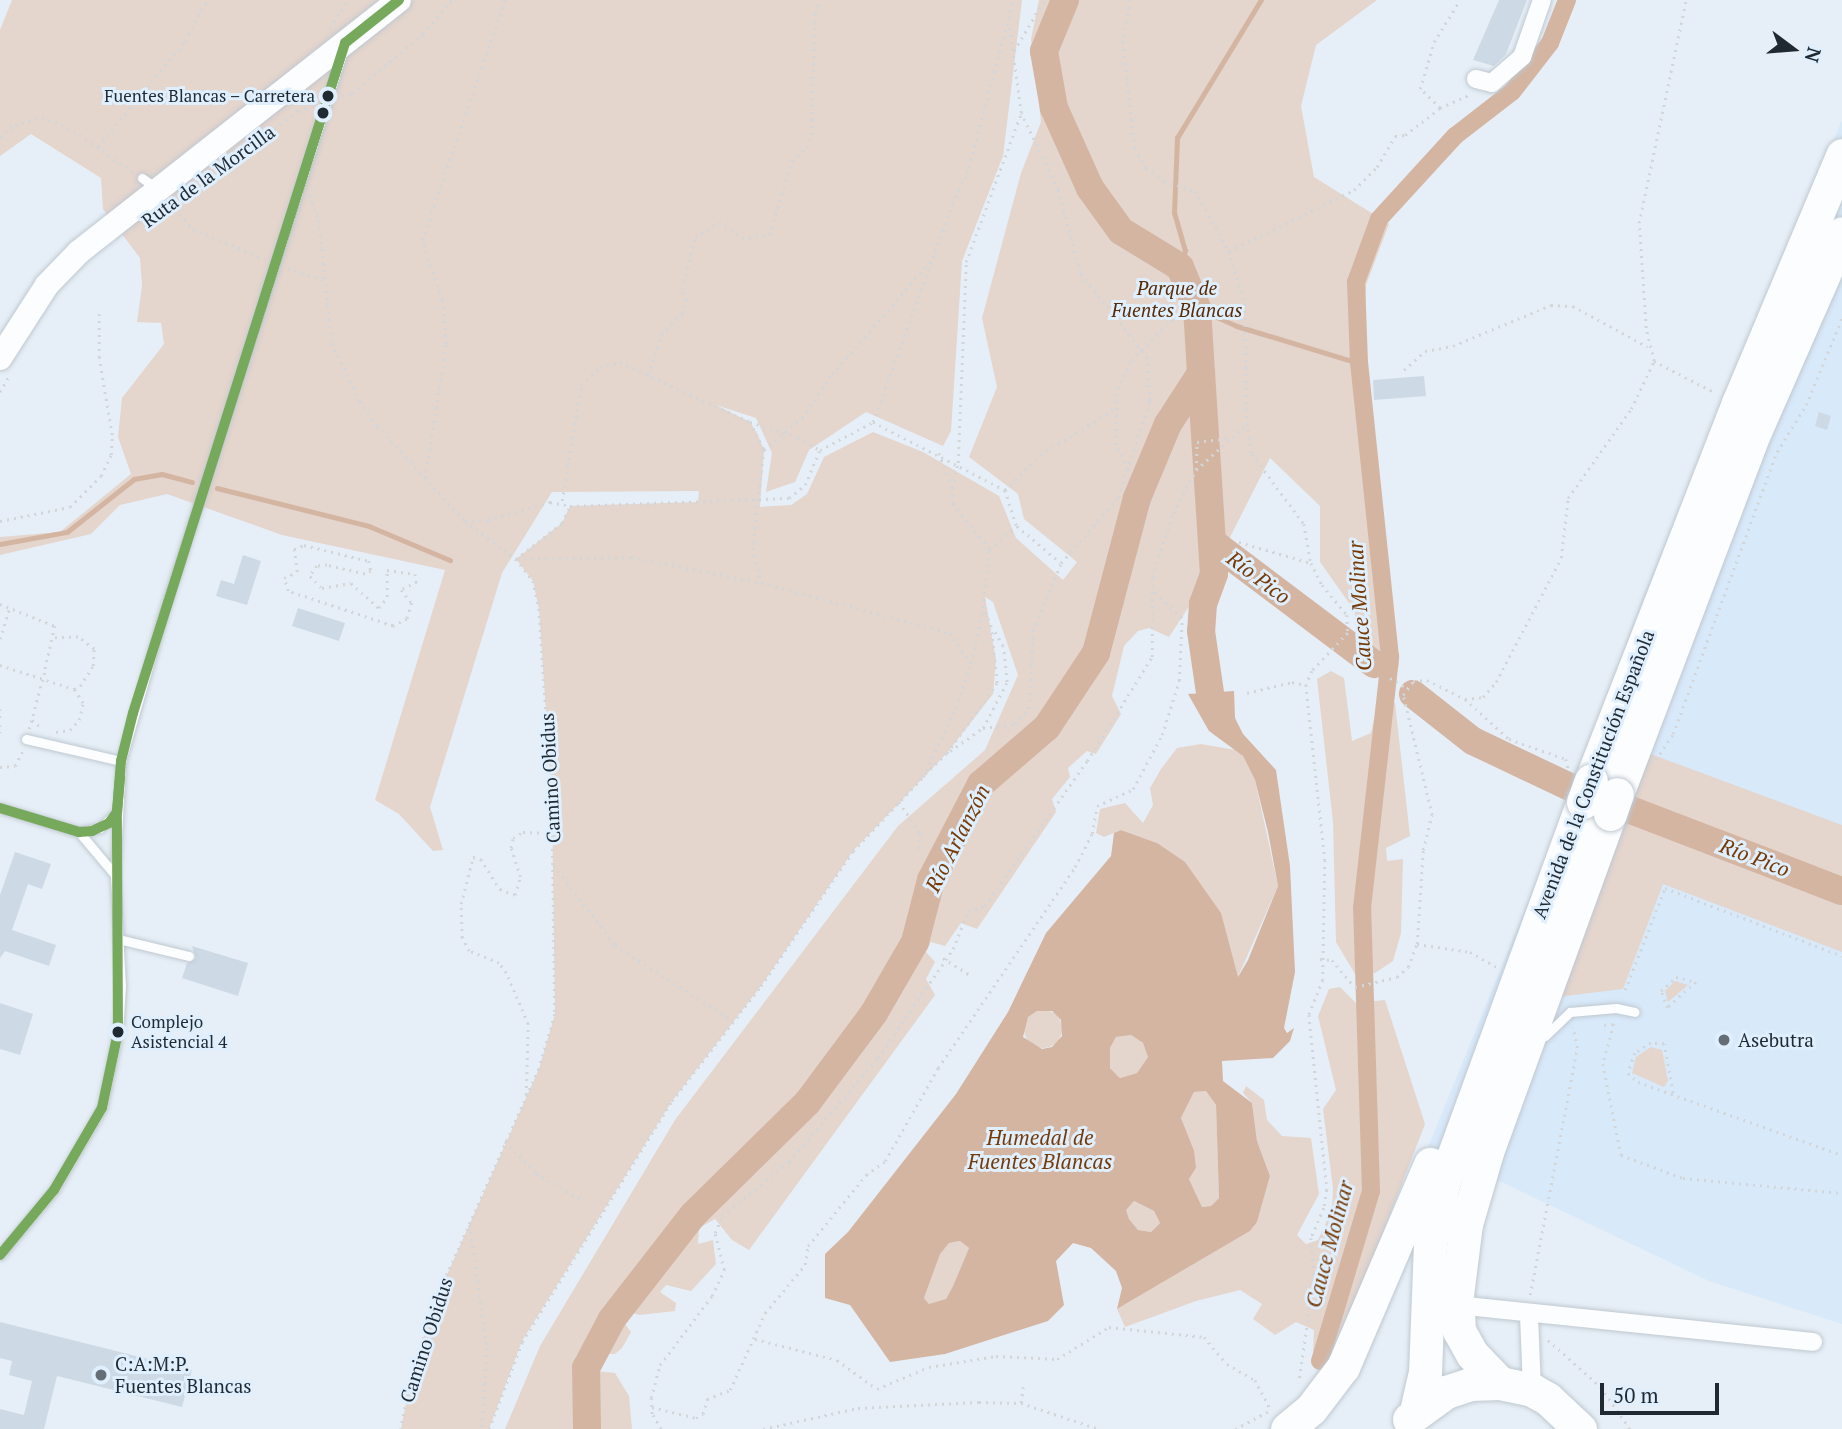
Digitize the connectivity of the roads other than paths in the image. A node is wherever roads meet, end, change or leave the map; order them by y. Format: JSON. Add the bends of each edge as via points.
{"nodes":[{"id":1,"x":399,"y":0,"type":"edge"},
{"id":2,"x":1542,"y":0,"type":"edge"},
{"id":3,"x":345,"y":43,"type":"junction"},
{"id":4,"x":1476,"y":79,"type":"road end"},
{"id":5,"x":1842,"y":155,"type":"edge"},
{"id":6,"x":1822,"y":205,"type":"junction"},
{"id":7,"x":1839,"y":247,"type":"edge"},
{"id":8,"x":1798,"y":290,"type":"dead end"},
{"id":9,"x":6,"y":365,"type":"edge"},
{"id":10,"x":26,"y":740,"type":"dead end"},
{"id":11,"x":121,"y":761,"type":"junction"},
{"id":12,"x":1594,"y":792,"type":"junction"},
{"id":13,"x":0,"y":808,"type":"edge"},
{"id":14,"x":117,"y":812,"type":"junction"},
{"id":15,"x":79,"y":832,"type":"junction"},
{"id":16,"x":116,"y":875,"type":"junction"},
{"id":17,"x":1542,"y":910,"type":"junction"},
{"id":18,"x":118,"y":939,"type":"junction"},
{"id":19,"x":189,"y":956,"type":"dead end"},
{"id":20,"x":1635,"y":1012,"type":"dead end"},
{"id":21,"x":1540,"y":1045,"type":"dead end"},
{"id":22,"x":1525,"y":1084,"type":"dead end"},
{"id":23,"x":1474,"y":1197,"type":"junction"},
{"id":24,"x":0,"y":1255,"type":"edge"},
{"id":25,"x":1457,"y":1305,"type":"junction"},
{"id":26,"x":1534,"y":1316,"type":"junction"},
{"id":27,"x":1813,"y":1342,"type":"dead end"},
{"id":28,"x":1500,"y":1383,"type":"junction"},
{"id":29,"x":1532,"y":1390,"type":"junction"},
{"id":30,"x":1281,"y":1414,"type":"edge"},
{"id":31,"x":1408,"y":1420,"type":"edge"},
{"id":32,"x":1580,"y":1429,"type":"edge"}],
"edges":[{"from":1,"to":3,"type":"main road"},
{"from":2,"to":4,"type":"street","via":[[1526,52],[1492,83]]},
{"from":3,"to":9,"type":"main road","via":[[163,196],[79,252],[47,285]]},
{"from":3,"to":11,"type":"lane"},
{"from":5,"to":6,"type":"highway","name":"Avenida de la Constitución Española"},
{"from":6,"to":8,"type":"lane"},
{"from":6,"to":12,"type":"highway","name":"Avenida de la Constitución Española","via":[[1738,403]]},
{"from":7,"to":12,"type":"highway","name":"Avenida de la Constitución Española","via":[[1772,377]]},
{"from":10,"to":11,"type":"lane"},
{"from":11,"to":14,"type":"lane"},
{"from":12,"to":17,"type":"highway","name":"Avenida de la Constitución Española"},
{"from":12,"to":23,"type":"highway","name":"Avenida de la Constitución Española"},
{"from":13,"to":15,"type":"lane"},
{"from":14,"to":15,"type":"lane","via":[[100,828]]},
{"from":14,"to":16,"type":"lane"},
{"from":15,"to":16,"type":"lane"},
{"from":16,"to":18,"type":"lane"},
{"from":17,"to":30,"type":"highway","via":[[1507,974],[1343,1367],[1311,1409]]},
{"from":17,"to":31,"type":"highway","name":"Avenida de la Constitución Española","via":[[1454,1146],[1435,1214],[1425,1287],[1425,1373]]},
{"from":18,"to":19,"type":"lane"},
{"from":18,"to":24,"type":"lane","via":[[118,1032],[103,1108],[54,1190]]},
{"from":20,"to":21,"type":"lane","via":[[1616,1008],[1570,1012],[1549,1029]]},
{"from":22,"to":23,"type":"lane","via":[[1496,1163]]},
{"from":23,"to":25,"type":"highway","name":"Avenida de la Constitución Española","via":[[1461,1251]]},
{"from":25,"to":26,"type":"street"},
{"from":25,"to":28,"type":"highway","name":"Avenida de la Constitución Española","via":[[1465,1343]]},
{"from":26,"to":27,"type":"street"},
{"from":26,"to":29,"type":"street"},
{"from":28,"to":29,"type":"highway"},
{"from":28,"to":31,"type":"highway","via":[[1470,1384]]},
{"from":29,"to":32,"type":"highway","via":[[1564,1410]]}]}
